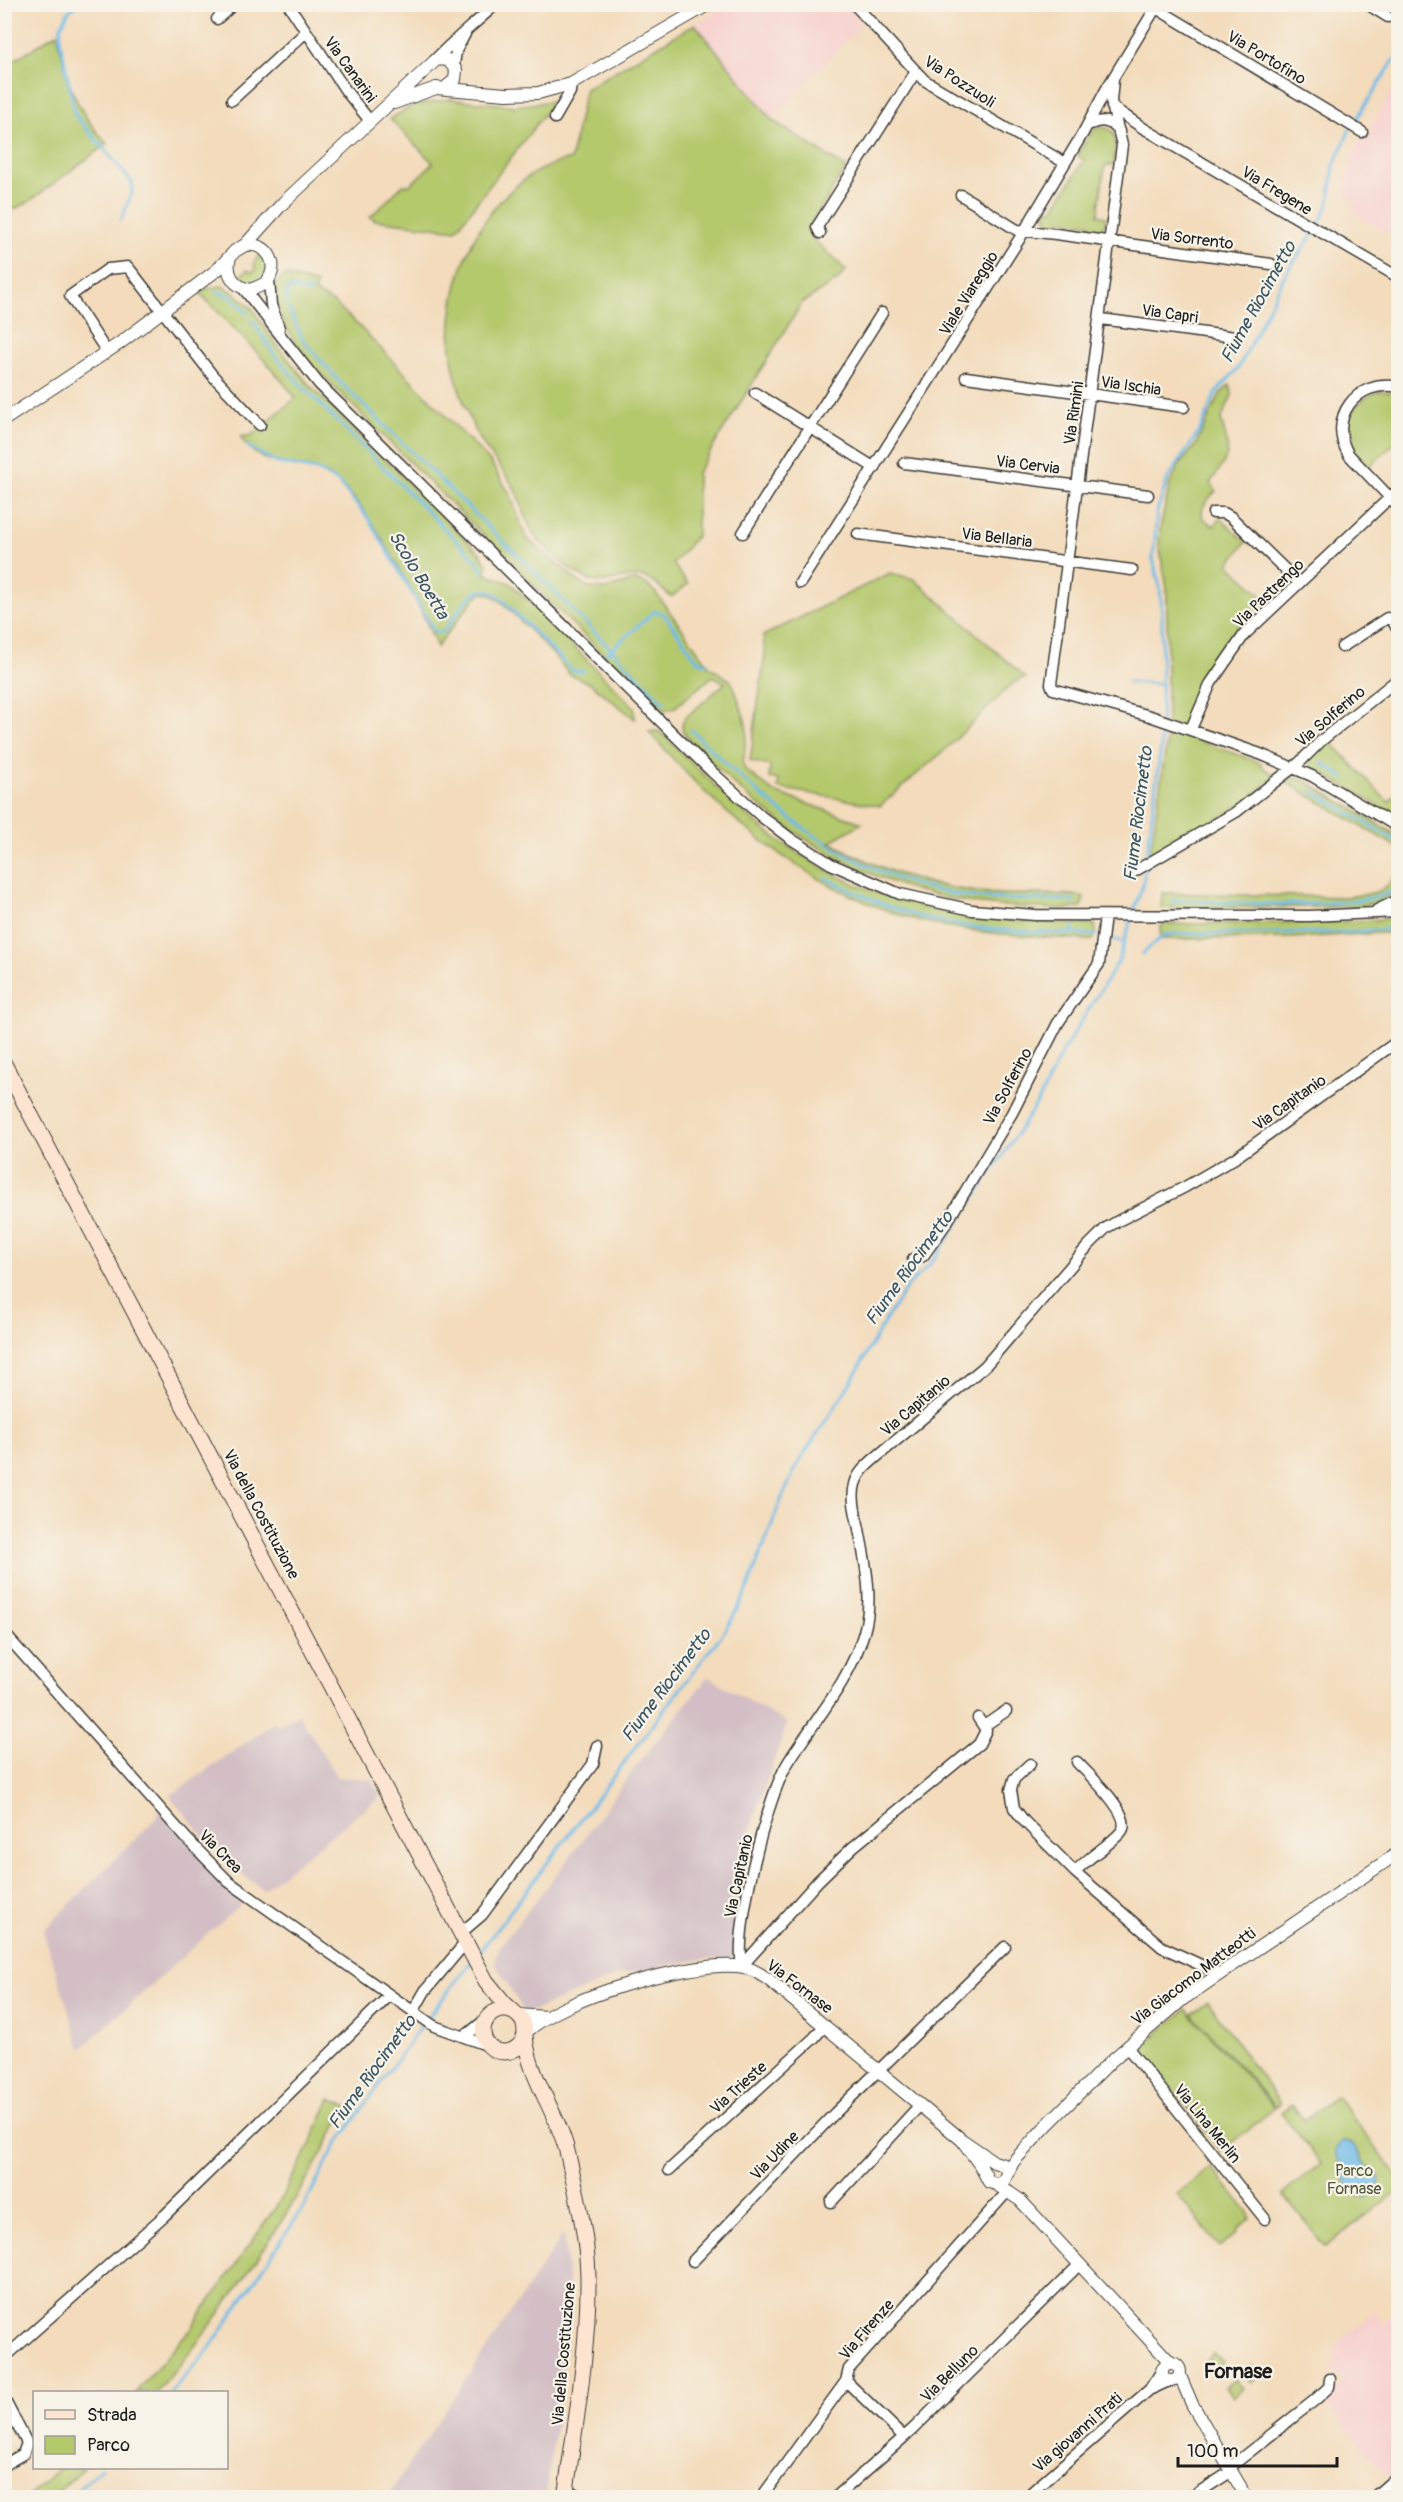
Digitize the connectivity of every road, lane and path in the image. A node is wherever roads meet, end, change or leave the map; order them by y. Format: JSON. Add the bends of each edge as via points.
{"nodes":[{"id":1,"x":234,"y":4,"type":"edge"},
{"id":2,"x":288,"y":4,"type":"edge"},
{"id":3,"x":496,"y":4,"type":"edge"},
{"id":4,"x":709,"y":4,"type":"edge"},
{"id":5,"x":854,"y":4,"type":"edge"},
{"id":6,"x":1367,"y":4,"type":"edge"},
{"id":7,"x":1157,"y":6,"type":"edge"},
{"id":8,"x":1388,"y":17,"type":"dead end"},
{"id":9,"x":217,"y":19,"type":"dead end"},
{"id":10,"x":467,"y":31,"type":"junction"},
{"id":11,"x":306,"y":32,"type":"junction"},
{"id":12,"x":431,"y":64,"type":"junction"},
{"id":13,"x":455,"y":69,"type":"junction"},
{"id":14,"x":917,"y":74,"type":"junction"},
{"id":15,"x":1113,"y":80,"type":"junction"},
{"id":16,"x":571,"y":84,"type":"junction"},
{"id":17,"x":441,"y":88,"type":"junction"},
{"id":18,"x":482,"y":91,"type":"junction"},
{"id":19,"x":232,"y":100,"type":"dead end"},
{"id":20,"x":389,"y":105,"type":"junction"},
{"id":21,"x":1112,"y":107,"type":"junction"},
{"id":22,"x":555,"y":118,"type":"dead end"},
{"id":23,"x":370,"y":121,"type":"junction"},
{"id":24,"x":1091,"y":124,"type":"junction"},
{"id":25,"x":1142,"y":127,"type":"junction"},
{"id":26,"x":1119,"y":131,"type":"junction"},
{"id":27,"x":1361,"y":131,"type":"dead end"},
{"id":28,"x":1083,"y":133,"type":"junction"},
{"id":29,"x":1122,"y":145,"type":"junction"},
{"id":30,"x":1065,"y":164,"type":"junction"},
{"id":31,"x":961,"y":195,"type":"dead end"},
{"id":32,"x":1042,"y":202,"type":"junction"},
{"id":33,"x":272,"y":216,"type":"junction"},
{"id":34,"x":1113,"y":223,"type":"junction"},
{"id":35,"x":1024,"y":232,"type":"junction"},
{"id":36,"x":820,"y":234,"type":"dead end"},
{"id":37,"x":1056,"y":234,"type":"junction"},
{"id":38,"x":1089,"y":239,"type":"junction"},
{"id":39,"x":1110,"y":243,"type":"junction"},
{"id":40,"x":245,"y":245,"type":"junction"},
{"id":41,"x":265,"y":249,"type":"junction"},
{"id":42,"x":230,"y":258,"type":"junction"},
{"id":43,"x":1271,"y":264,"type":"dead end"},
{"id":44,"x":1398,"y":278,"type":"edge"},
{"id":45,"x":269,"y":280,"type":"junction"},
{"id":46,"x":238,"y":284,"type":"junction"},
{"id":47,"x":193,"y":287,"type":"junction"},
{"id":48,"x":164,"y":311,"type":"junction"},
{"id":49,"x":882,"y":313,"type":"dead end"},
{"id":50,"x":1101,"y":319,"type":"junction"},
{"id":51,"x":1235,"y":337,"type":"dead end"},
{"id":52,"x":285,"y":342,"type":"junction"},
{"id":53,"x":106,"y":352,"type":"junction"},
{"id":54,"x":966,"y":377,"type":"dead end"},
{"id":55,"x":1398,"y":387,"type":"edge"},
{"id":56,"x":755,"y":393,"type":"dead end"},
{"id":57,"x":1090,"y":394,"type":"junction"},
{"id":58,"x":1184,"y":407,"type":"dead end"},
{"id":59,"x":4,"y":420,"type":"edge"},
{"id":60,"x":260,"y":425,"type":"dead end"},
{"id":61,"x":810,"y":426,"type":"junction"},
{"id":62,"x":904,"y":463,"type":"dead end"},
{"id":63,"x":875,"y":468,"type":"junction"},
{"id":64,"x":1078,"y":485,"type":"junction"},
{"id":65,"x":1148,"y":495,"type":"dead end"},
{"id":66,"x":1396,"y":498,"type":"edge"},
{"id":67,"x":1213,"y":513,"type":"dead end"},
{"id":68,"x":743,"y":533,"type":"dead end"},
{"id":69,"x":858,"y":534,"type":"dead end"},
{"id":70,"x":1068,"y":562,"type":"junction"},
{"id":71,"x":1132,"y":570,"type":"dead end"},
{"id":72,"x":801,"y":583,"type":"dead end"},
{"id":73,"x":1299,"y":583,"type":"junction"},
{"id":74,"x":1398,"y":630,"type":"edge"},
{"id":75,"x":1342,"y":647,"type":"dead end"},
{"id":76,"x":1398,"y":679,"type":"edge"},
{"id":77,"x":1191,"y":729,"type":"junction"},
{"id":78,"x":1293,"y":767,"type":"junction"},
{"id":79,"x":1397,"y":825,"type":"edge"},
{"id":80,"x":1130,"y":874,"type":"dead end"},
{"id":81,"x":1398,"y":900,"type":"edge"},
{"id":82,"x":1398,"y":912,"type":"edge"},
{"id":83,"x":1365,"y":914,"type":"junction"},
{"id":84,"x":1105,"y":916,"type":"junction"},
{"id":85,"x":1398,"y":1041,"type":"edge"},
{"id":86,"x":4,"y":1064,"type":"edge"},
{"id":87,"x":914,"y":1259,"type":"dead end"},
{"id":88,"x":4,"y":1633,"type":"edge"},
{"id":89,"x":1006,"y":1711,"type":"dead end"},
{"id":90,"x":597,"y":1746,"type":"dead end"},
{"id":91,"x":1077,"y":1762,"type":"dead end"},
{"id":92,"x":1030,"y":1764,"type":"dead end"},
{"id":93,"x":1398,"y":1853,"type":"edge"},
{"id":94,"x":1075,"y":1872,"type":"junction"},
{"id":95,"x":466,"y":1942,"type":"junction"},
{"id":96,"x":1005,"y":1947,"type":"dead end"},
{"id":97,"x":742,"y":1966,"type":"junction"},
{"id":98,"x":1220,"y":1974,"type":"junction"},
{"id":99,"x":483,"y":1975,"type":"junction"},
{"id":100,"x":389,"y":1996,"type":"junction"},
{"id":101,"x":414,"y":2013,"type":"junction"},
{"id":102,"x":516,"y":2013,"type":"junction"},
{"id":103,"x":550,"y":2016,"type":"junction"},
{"id":104,"x":488,"y":2017,"type":"junction"},
{"id":105,"x":825,"y":2025,"type":"junction"},
{"id":106,"x":525,"y":2034,"type":"junction"},
{"id":107,"x":462,"y":2036,"type":"junction"},
{"id":108,"x":1127,"y":2047,"type":"junction"},
{"id":109,"x":495,"y":2049,"type":"junction"},
{"id":110,"x":879,"y":2070,"type":"junction"},
{"id":111,"x":537,"y":2078,"type":"junction"},
{"id":112,"x":920,"y":2105,"type":"junction"},
{"id":113,"x":962,"y":2140,"type":"junction"},
{"id":114,"x":1025,"y":2148,"type":"junction"},
{"id":115,"x":996,"y":2162,"type":"junction"},
{"id":116,"x":669,"y":2170,"type":"dead end"},
{"id":117,"x":984,"y":2171,"type":"junction"},
{"id":118,"x":1007,"y":2173,"type":"junction"},
{"id":119,"x":996,"y":2184,"type":"junction"},
{"id":120,"x":1008,"y":2191,"type":"junction"},
{"id":121,"x":1020,"y":2200,"type":"junction"},
{"id":122,"x":831,"y":2202,"type":"dead end"},
{"id":123,"x":1264,"y":2219,"type":"dead end"},
{"id":124,"x":693,"y":2261,"type":"dead end"},
{"id":125,"x":1079,"y":2265,"type":"junction"},
{"id":126,"x":4,"y":2358,"type":"edge"},
{"id":127,"x":1169,"y":2373,"type":"junction"},
{"id":128,"x":1330,"y":2379,"type":"dead end"},
{"id":129,"x":846,"y":2381,"type":"junction"},
{"id":130,"x":4,"y":2399,"type":"edge"},
{"id":131,"x":903,"y":2436,"type":"junction"},
{"id":132,"x":4,"y":2465,"type":"edge"},
{"id":133,"x":1231,"y":2469,"type":"junction"},
{"id":134,"x":1398,"y":2476,"type":"edge"},
{"id":135,"x":571,"y":2496,"type":"edge"},
{"id":136,"x":836,"y":2497,"type":"edge"},
{"id":137,"x":761,"y":2498,"type":"edge"},
{"id":138,"x":1026,"y":2498,"type":"edge"},
{"id":139,"x":1190,"y":2498,"type":"edge"},
{"id":140,"x":1247,"y":2498,"type":"edge"},
{"id":141,"x":1373,"y":2498,"type":"edge"}],
"edges":[{"from":1,"to":9,"type":"street"},
{"from":2,"to":11,"type":"street","name":"Via Canarini"},
{"from":3,"to":10,"type":"street"},
{"from":4,"to":16,"type":"street"},
{"from":5,"to":14,"type":"street","name":"Via Pozzuoli"},
{"from":6,"to":8,"type":"street"},
{"from":7,"to":15,"type":"street","name":"Viale Viareggio"},
{"from":7,"to":27,"type":"street","name":"Via Portofino"},
{"from":10,"to":12,"type":"street","via":[[459,34]]},
{"from":10,"to":13,"type":"street","via":[[456,51]]},
{"from":11,"to":19,"type":"street"},
{"from":11,"to":23,"type":"street","name":"Via Canarini"},
{"from":12,"to":13,"type":"street","via":[[445,59]]},
{"from":12,"to":17,"type":"street","via":[[428,80]]},
{"from":12,"to":20,"type":"street"},
{"from":13,"to":17,"type":"street","via":[[454,83]]},
{"from":13,"to":18,"type":"street"},
{"from":14,"to":30,"type":"street","name":"Via Pozzuoli"},
{"from":14,"to":36,"type":"street","via":[[817,227]]},
{"from":15,"to":21,"type":"street","name":"Via Rimini"},
{"from":15,"to":28,"type":"street","name":"Viale Viareggio"},
{"from":16,"to":18,"type":"street","via":[[538,93]]},
{"from":16,"to":22,"type":"street"},
{"from":17,"to":18,"type":"street"},
{"from":17,"to":20,"type":"street"},
{"from":20,"to":23,"type":"street"},
{"from":21,"to":24,"type":"street","name":"Viale Viareggio","via":[[1101,112]]},
{"from":21,"to":25,"type":"street","name":"Via Fregene"},
{"from":21,"to":26,"type":"street","name":"Via Rimini"},
{"from":23,"to":33,"type":"street"},
{"from":24,"to":26,"type":"street","via":[[1104,121]]},
{"from":24,"to":28,"type":"street","name":"Viale Viareggio"},
{"from":25,"to":29,"type":"street","via":[[1128,129]]},
{"from":25,"to":44,"type":"street","name":"Via Fregene"},
{"from":26,"to":29,"type":"street","name":"Via Rimini"},
{"from":28,"to":30,"type":"street","name":"Viale Viareggio"},
{"from":29,"to":34,"type":"street","name":"Via Rimini"},
{"from":30,"to":32,"type":"street","name":"Viale Viareggio"},
{"from":31,"to":35,"type":"street"},
{"from":32,"to":35,"type":"street","name":"Viale Viareggio"},
{"from":32,"to":37,"type":"street","via":[[1039,219],[1045,229]]},
{"from":33,"to":40,"type":"street"},
{"from":33,"to":41,"type":"street"},
{"from":34,"to":38,"type":"street","via":[[1102,236]]},
{"from":34,"to":39,"type":"street","name":"Via Rimini"},
{"from":35,"to":37,"type":"street","name":"Via Sorrento"},
{"from":35,"to":63,"type":"street","name":"Viale Viareggio"},
{"from":37,"to":38,"type":"street","name":"Via Sorrento"},
{"from":38,"to":39,"type":"street","name":"Via Sorrento"},
{"from":39,"to":43,"type":"street","name":"Via Sorrento"},
{"from":39,"to":50,"type":"street","name":"Via Rimini"},
{"from":40,"to":41,"type":"street"},
{"from":40,"to":42,"type":"street"},
{"from":41,"to":45,"type":"street","via":[[273,264]]},
{"from":42,"to":46,"type":"street","via":[[228,269]]},
{"from":42,"to":47,"type":"street"},
{"from":45,"to":46,"type":"street","via":[[259,288]]},
{"from":45,"to":52,"type":"street","via":[[271,305]]},
{"from":46,"to":47,"type":"street","via":[[211,280]]},
{"from":46,"to":52,"type":"street"},
{"from":47,"to":48,"type":"street"},
{"from":48,"to":53,"type":"street"},
{"from":48,"to":53,"type":"street","via":[[128,267],[108,269],[70,296]]},
{"from":48,"to":60,"type":"street","via":[[213,376]]},
{"from":49,"to":61,"type":"street"},
{"from":50,"to":51,"type":"street","name":"Via Capri"},
{"from":50,"to":57,"type":"street","name":"Via Rimini"},
{"from":52,"to":84,"type":"street","via":[[319,384],[656,717],[738,796],[791,839],[852,875],[926,901],[993,913]]},
{"from":53,"to":59,"type":"street"},
{"from":54,"to":57,"type":"street","name":"Via Ischia"},
{"from":55,"to":66,"type":"street","name":"Via Pastrengo","via":[[1380,385],[1353,399],[1344,413],[1340,434],[1349,455]]},
{"from":56,"to":61,"type":"street"},
{"from":57,"to":58,"type":"street","name":"Via Ischia"},
{"from":57,"to":64,"type":"street","name":"Via Rimini"},
{"from":61,"to":63,"type":"street"},
{"from":61,"to":68,"type":"street"},
{"from":62,"to":64,"type":"street","name":"Via Cervia"},
{"from":63,"to":72,"type":"street","name":"Viale Viareggio"},
{"from":64,"to":65,"type":"street","name":"Via Cervia"},
{"from":64,"to":70,"type":"street","name":"Via Rimini"},
{"from":66,"to":73,"type":"street","name":"Via Pastrengo"},
{"from":67,"to":73,"type":"street","via":[[1231,517]]},
{"from":69,"to":70,"type":"street","name":"Via Bellaria"},
{"from":70,"to":71,"type":"street","name":"Via Bellaria"},
{"from":70,"to":77,"type":"street","name":"Via Rimini","via":[[1052,684],[1055,691]]},
{"from":73,"to":77,"type":"street","name":"Via Pastrengo","via":[[1234,648],[1211,683]]},
{"from":74,"to":75,"type":"street","via":[[1387,618]]},
{"from":76,"to":78,"type":"street","name":"Via Solferino"},
{"from":77,"to":78,"type":"street"},
{"from":78,"to":79,"type":"street"},
{"from":78,"to":80,"type":"street","name":"Via Solferino","via":[[1236,812]]},
{"from":81,"to":83,"type":"street"},
{"from":82,"to":83,"type":"street"},
{"from":83,"to":84,"type":"street"},
{"from":84,"to":87,"type":"street","name":"Via Solferino","via":[[1099,964],[1058,1023],[1016,1105],[946,1222],[923,1256]]},
{"from":85,"to":97,"type":"street","name":"Via Capitanio","via":[[1235,1158],[1106,1228],[985,1366],[858,1476],[853,1495],[867,1583],[864,1634],[836,1693],[790,1760],[774,1792],[745,1907]]},
{"from":86,"to":95,"type":"main road","name":"Via della Costituzione"},
{"from":88,"to":100,"type":"street","name":"Via Crea","via":[[229,1882]]},
{"from":89,"to":97,"type":"street","via":[[981,1722],[984,1736],[979,1744],[853,1847]]},
{"from":90,"to":95,"type":"street","via":[[593,1764]]},
{"from":91,"to":94,"type":"street","via":[[1116,1805],[1125,1823],[1118,1835]]},
{"from":92,"to":94,"type":"street","via":[[1014,1779],[1014,1808]]},
{"from":93,"to":98,"type":"street","name":"Via Giacomo Matteotti"},
{"from":94,"to":98,"type":"street","via":[[1162,1947]]},
{"from":95,"to":99,"type":"main road","name":"Via della Costituzione"},
{"from":95,"to":101,"type":"street","via":[[426,1991]]},
{"from":96,"to":110,"type":"street","name":"Via Udine"},
{"from":97,"to":103,"type":"street","name":"Via Fornase","via":[[698,1969],[633,1982]]},
{"from":97,"to":105,"type":"street","name":"Via Fornase","via":[[770,1980]]},
{"from":98,"to":108,"type":"street","name":"Via Giacomo Matteotti"},
{"from":99,"to":102,"type":"main road","name":"Via della Costituzione"},
{"from":99,"to":104,"type":"main road","name":"Via della Costituzione"},
{"from":100,"to":101,"type":"street","name":"Via Crea"},
{"from":100,"to":126,"type":"street","via":[[165,2215]]},
{"from":101,"to":107,"type":"street","name":"Via Crea","via":[[434,2026]]},
{"from":102,"to":103,"type":"street","name":"Via Fornase"},
{"from":102,"to":104,"type":"main road","via":[[503,2009]]},
{"from":102,"to":106,"type":"main road","via":[[524,2024]]},
{"from":103,"to":106,"type":"street","name":"Via Fornase"},
{"from":104,"to":107,"type":"street"},
{"from":104,"to":109,"type":"main road","via":[[482,2030]]},
{"from":105,"to":110,"type":"street","name":"Via Fornase"},
{"from":105,"to":116,"type":"street","name":"Via Trieste"},
{"from":106,"to":109,"type":"main road","via":[[514,2049]]},
{"from":106,"to":111,"type":"main road","name":"Via della Costituzione"},
{"from":107,"to":109,"type":"street","name":"Via Crea"},
{"from":108,"to":114,"type":"street","name":"Via Giacomo Matteotti"},
{"from":108,"to":123,"type":"street","name":"Via Lina Merlin"},
{"from":109,"to":111,"type":"main road","name":"Via della Costituzione"},
{"from":110,"to":112,"type":"street","name":"Via Fornase"},
{"from":110,"to":124,"type":"street","name":"Via Udine"},
{"from":111,"to":135,"type":"main road","name":"Via della Costituzione","via":[[566,2145],[582,2220],[588,2274]]},
{"from":112,"to":113,"type":"street","name":"Via Fornase"},
{"from":112,"to":122,"type":"street"},
{"from":113,"to":115,"type":"street","name":"Via Fornase"},
{"from":113,"to":117,"type":"street","name":"Via Fornase"},
{"from":114,"to":115,"type":"street","name":"Via Giacomo Matteotti"},
{"from":114,"to":118,"type":"street","name":"Via Giacomo Matteotti"},
{"from":115,"to":117,"type":"street"},
{"from":115,"to":118,"type":"street","name":"Via Fornase","via":[[1004,2165]]},
{"from":117,"to":119,"type":"street","name":"Via Fornase","via":[[986,2179]]},
{"from":118,"to":119,"type":"street","via":[[1003,2182]]},
{"from":118,"to":121,"type":"street","name":"Via Fornase"},
{"from":119,"to":120,"type":"street","name":"Via Fornase"},
{"from":120,"to":121,"type":"street","name":"Via Fornase"},
{"from":120,"to":129,"type":"street","name":"Via Firenze","via":[[849,2369]]},
{"from":121,"to":125,"type":"street","name":"Via Fornase"},
{"from":125,"to":127,"type":"street","name":"Via Fornase","via":[[1152,2343]]},
{"from":125,"to":131,"type":"street","name":"Via Belluno"},
{"from":127,"to":133,"type":"street","name":"Via Fornase"},
{"from":127,"to":138,"type":"street","name":"Via giovanni Prati"},
{"from":128,"to":133,"type":"street","via":[[1329,2387],[1315,2400]]},
{"from":129,"to":131,"type":"street"},
{"from":129,"to":137,"type":"street","name":"Via Firenze"},
{"from":130,"to":132,"type":"street","via":[[27,2443],[23,2454]]},
{"from":131,"to":136,"type":"street","name":"Via Belluno"},
{"from":133,"to":139,"type":"street"},
{"from":133,"to":140,"type":"street","name":"Via Fornase"},
{"from":134,"to":141,"type":"street"}]}
